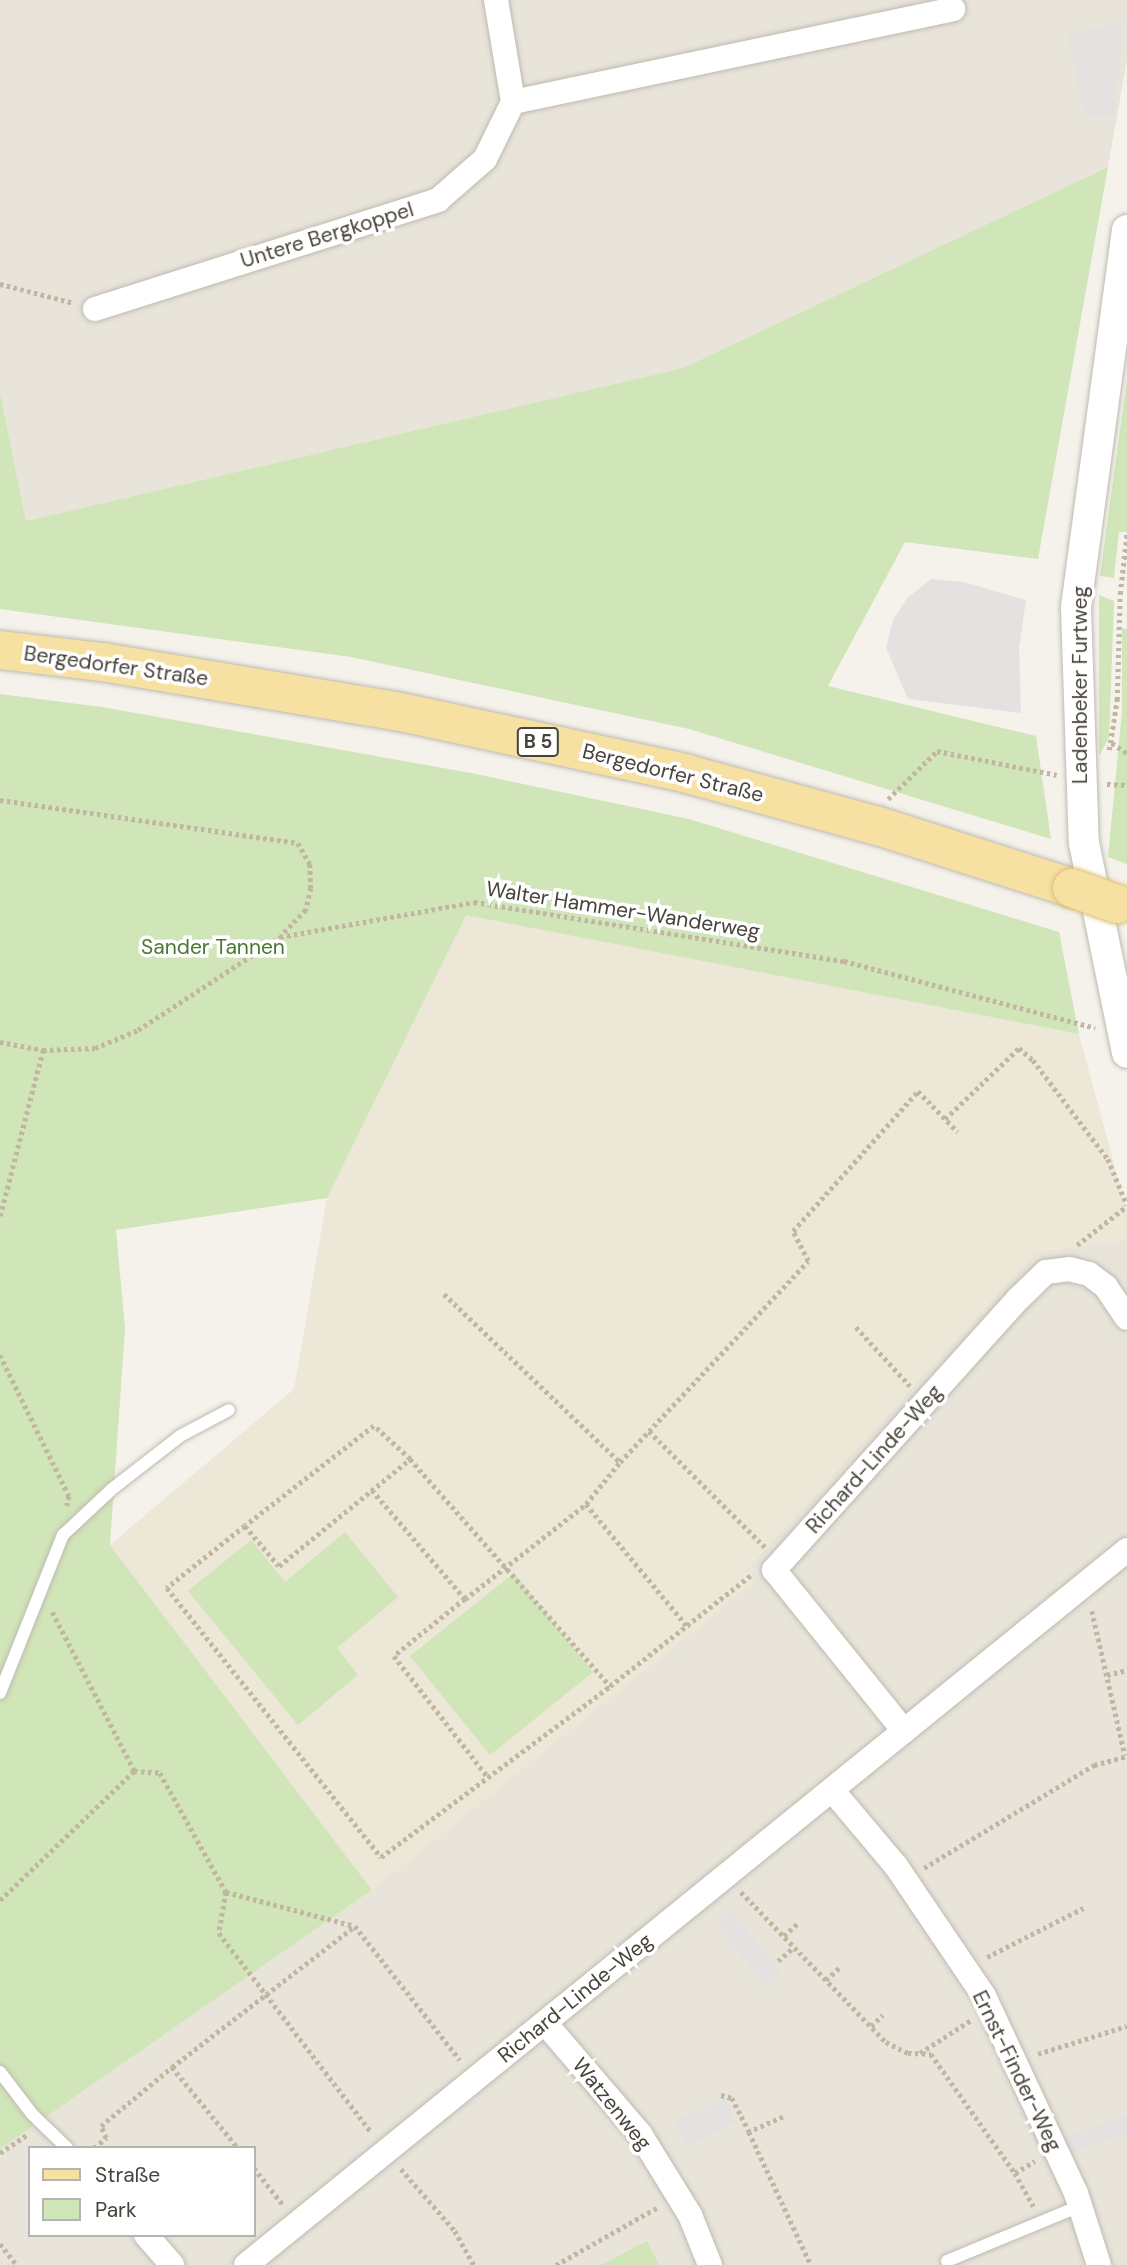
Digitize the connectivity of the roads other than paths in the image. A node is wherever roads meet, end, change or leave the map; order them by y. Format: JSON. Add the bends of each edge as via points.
{"nodes":[{"id":1,"x":496,"y":0,"type":"edge"},
{"id":2,"x":953,"y":9,"type":"dead end"},
{"id":3,"x":513,"y":102,"type":"junction"},
{"id":4,"x":1127,"y":230,"type":"edge"},
{"id":5,"x":95,"y":309,"type":"road end"},
{"id":6,"x":0,"y":650,"type":"edge"},
{"id":7,"x":1103,"y":908,"type":"edge"},
{"id":8,"x":1127,"y":1053,"type":"edge"},
{"id":9,"x":1127,"y":1318,"type":"edge"},
{"id":10,"x":229,"y":1410,"type":"dead end"},
{"id":11,"x":1127,"y":1549,"type":"edge"},
{"id":12,"x":0,"y":1693,"type":"edge"},
{"id":13,"x":904,"y":1731,"type":"junction"},
{"id":14,"x":832,"y":1790,"type":"junction"},
{"id":15,"x":545,"y":2023,"type":"junction"},
{"id":16,"x":0,"y":2072,"type":"edge"},
{"id":17,"x":65,"y":2146,"type":"edge"},
{"id":18,"x":1080,"y":2206,"type":"junction"},
{"id":19,"x":148,"y":2237,"type":"edge"},
{"id":20,"x":947,"y":2261,"type":"dead end"},
{"id":21,"x":172,"y":2265,"type":"edge"},
{"id":22,"x":246,"y":2265,"type":"edge"},
{"id":23,"x":710,"y":2265,"type":"edge"},
{"id":24,"x":1099,"y":2265,"type":"edge"}],
"edges":[{"from":1,"to":3,"type":"street"},
{"from":2,"to":3,"type":"street"},
{"from":3,"to":5,"type":"street","name":"Untere Bergkoppel","via":[[485,159],[438,200]]},
{"from":4,"to":7,"type":"street","name":"Ladenbeker Furtweg","via":[[1076,608],[1084,843]]},
{"from":6,"to":7,"type":"main road","name":"Bergedorfer Straße","number":"B 5","via":[[102,662],[396,711],[684,774],[878,826]]},
{"from":7,"to":8,"type":"street","name":"Ladenbeker Furtweg"},
{"from":9,"to":13,"type":"street","name":"Richard-Linde-Weg","via":[[1097,1279],[1080,1270],[1056,1269],[1033,1282],[774,1570]]},
{"from":10,"to":12,"type":"lane","via":[[180,1436],[111,1489],[63,1535]]},
{"from":11,"to":13,"type":"street","name":"Richard-Linde-Weg"},
{"from":13,"to":14,"type":"street","name":"Richard-Linde-Weg"},
{"from":14,"to":15,"type":"street","name":"Richard-Linde-Weg"},
{"from":14,"to":18,"type":"street","name":"Ernst-Finder-Weg","via":[[905,1880],[989,2008]]},
{"from":15,"to":22,"type":"street","name":"Richard-Linde-Weg"},
{"from":15,"to":23,"type":"street","name":"Watzenweg","via":[[640,2134],[678,2196]]},
{"from":16,"to":17,"type":"lane"},
{"from":18,"to":20,"type":"lane"},
{"from":18,"to":24,"type":"street","name":"Ernst-Finder-Weg"},
{"from":19,"to":21,"type":"street"}]}
